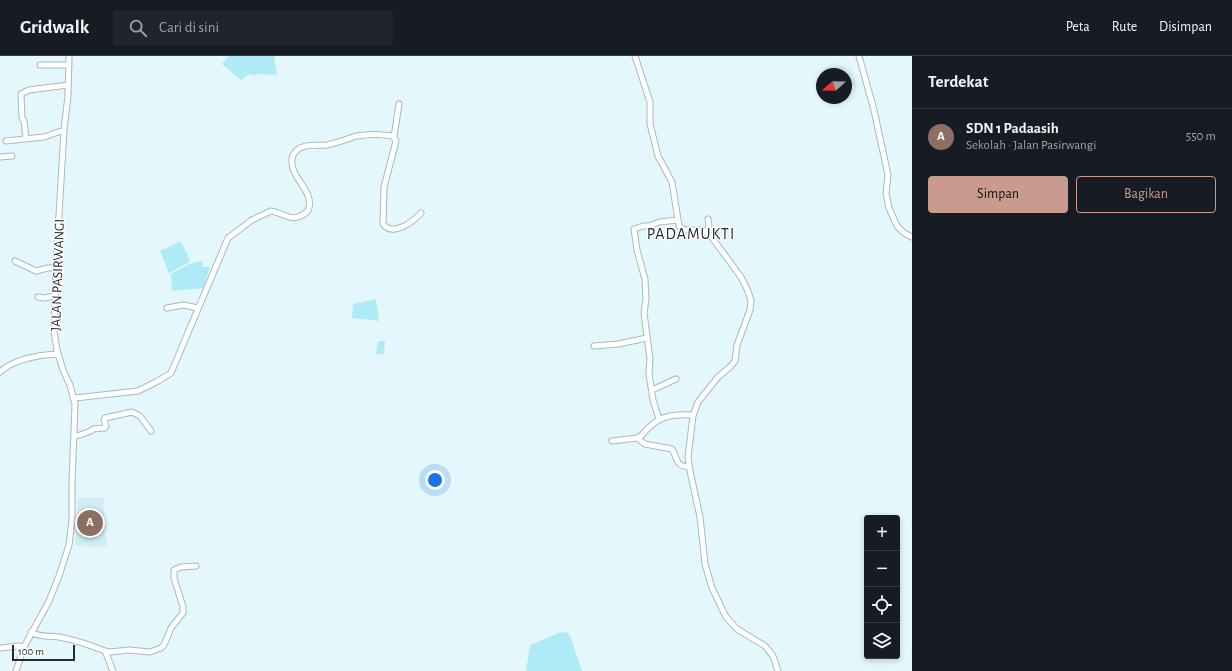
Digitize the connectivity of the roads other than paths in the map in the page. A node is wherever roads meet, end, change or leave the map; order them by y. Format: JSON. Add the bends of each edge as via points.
{"nodes":[{"id":1,"x":69,"y":56,"type":"edge"},
{"id":2,"x":635,"y":56,"type":"edge"},
{"id":3,"x":859,"y":56,"type":"edge"},
{"id":4,"x":40,"y":65,"type":"dead end"},
{"id":5,"x":69,"y":65,"type":"junction"},
{"id":6,"x":68,"y":85,"type":"junction"},
{"id":7,"x":399,"y":104,"type":"dead end"},
{"id":8,"x":64,"y":130,"type":"junction"},
{"id":9,"x":394,"y":137,"type":"junction"},
{"id":10,"x":26,"y":139,"type":"junction"},
{"id":11,"x":6,"y":141,"type":"dead end"},
{"id":12,"x":12,"y":156,"type":"dead end"},
{"id":13,"x":0,"y":157,"type":"edge"},
{"id":14,"x":421,"y":213,"type":"dead end"},
{"id":15,"x":708,"y":219,"type":"dead end"},
{"id":16,"x":678,"y":220,"type":"junction"},
{"id":17,"x":706,"y":233,"type":"junction"},
{"id":18,"x":912,"y":238,"type":"edge"},
{"id":19,"x":15,"y":261,"type":"dead end"},
{"id":20,"x":56,"y":267,"type":"junction"},
{"id":21,"x":54,"y":296,"type":"junction"},
{"id":22,"x":38,"y":297,"type":"dead end"},
{"id":23,"x":167,"y":308,"type":"dead end"},
{"id":24,"x":198,"y":308,"type":"junction"},
{"id":25,"x":647,"y":338,"type":"junction"},
{"id":26,"x":594,"y":346,"type":"dead end"},
{"id":27,"x":58,"y":354,"type":"junction"},
{"id":28,"x":0,"y":372,"type":"edge"},
{"id":29,"x":676,"y":379,"type":"dead end"},
{"id":30,"x":652,"y":390,"type":"junction"},
{"id":31,"x":75,"y":398,"type":"junction"},
{"id":32,"x":693,"y":415,"type":"junction"},
{"id":33,"x":659,"y":419,"type":"junction"},
{"id":34,"x":151,"y":431,"type":"dead end"},
{"id":35,"x":74,"y":437,"type":"junction"},
{"id":36,"x":637,"y":438,"type":"junction"},
{"id":37,"x":612,"y":441,"type":"dead end"},
{"id":38,"x":689,"y":467,"type":"junction"},
{"id":39,"x":196,"y":566,"type":"dead end"},
{"id":40,"x":31,"y":632,"type":"junction"},
{"id":41,"x":24,"y":647,"type":"junction"},
{"id":42,"x":0,"y":648,"type":"edge"},
{"id":43,"x":105,"y":651,"type":"junction"},
{"id":44,"x":16,"y":671,"type":"edge"},
{"id":45,"x":113,"y":671,"type":"edge"},
{"id":46,"x":778,"y":671,"type":"edge"}],
"edges":[{"from":1,"to":5,"type":"street","name":"JALAN PASIRWANGI"},
{"from":2,"to":16,"type":"street","via":[[650,102],[650,124],[658,156],[672,182]]},
{"from":3,"to":18,"type":"street","via":[[888,175],[886,193],[889,208],[896,226]]},
{"from":4,"to":5,"type":"street"},
{"from":5,"to":6,"type":"street","name":"JALAN PASIRWANGI"},
{"from":6,"to":8,"type":"street","name":"JALAN PASIRWANGI"},
{"from":6,"to":10,"type":"street","via":[[29,90],[21,94]]},
{"from":7,"to":9,"type":"street"},
{"from":8,"to":10,"type":"street","via":[[44,137]]},
{"from":8,"to":20,"type":"street","name":"JALAN PASIRWANGI"},
{"from":9,"to":14,"type":"street","via":[[396,142],[384,187],[383,224],[393,230],[412,222]]},
{"from":9,"to":24,"type":"street","via":[[379,134],[360,136],[326,145],[303,146],[296,151],[292,160],[293,168],[307,193],[310,203],[308,211],[292,218],[271,211],[252,220],[232,235]]},
{"from":10,"to":11,"type":"street"},
{"from":12,"to":13,"type":"street"},
{"from":15,"to":17,"type":"street"},
{"from":16,"to":17,"type":"street","via":[[683,230],[702,230]]},
{"from":16,"to":25,"type":"street","via":[[658,222],[634,230],[636,250],[645,280],[644,313]]},
{"from":17,"to":32,"type":"street","via":[[741,277],[751,301],[735,361],[702,397]]},
{"from":19,"to":20,"type":"street","via":[[36,271]]},
{"from":20,"to":21,"type":"street","name":"JALAN PASIRWANGI"},
{"from":21,"to":22,"type":"street"},
{"from":21,"to":27,"type":"street","name":"JALAN PASIRWANGI","via":[[54,337]]},
{"from":23,"to":24,"type":"street","via":[[184,305]]},
{"from":24,"to":31,"type":"street","via":[[168,376],[138,391]]},
{"from":25,"to":26,"type":"street"},
{"from":25,"to":30,"type":"street"},
{"from":27,"to":28,"type":"street","via":[[22,360]]},
{"from":27,"to":31,"type":"street","name":"JALAN PASIRWANGI"},
{"from":29,"to":30,"type":"street"},
{"from":30,"to":33,"type":"street"},
{"from":31,"to":35,"type":"street","name":"JALAN PASIRWANGI"},
{"from":32,"to":33,"type":"street","via":[[669,415]]},
{"from":32,"to":38,"type":"street"},
{"from":33,"to":36,"type":"street"},
{"from":34,"to":35,"type":"street","via":[[140,416],[129,412],[105,418],[105,428],[93,428]]},
{"from":35,"to":40,"type":"street","name":"JALAN PASIRWANGI","via":[[69,545],[49,601]]},
{"from":36,"to":37,"type":"street"},
{"from":36,"to":38,"type":"street","via":[[645,444],[672,449],[677,462],[683,467]]},
{"from":38,"to":46,"type":"street","via":[[700,517],[705,564],[712,588],[726,617],[737,629],[765,646]]},
{"from":39,"to":43,"type":"street","via":[[174,570],[183,613],[171,628],[161,648],[150,652]]},
{"from":40,"to":41,"type":"street","name":"JALAN PASIRWANGI"},
{"from":40,"to":43,"type":"street"},
{"from":41,"to":42,"type":"street"},
{"from":41,"to":44,"type":"street","name":"JALAN PASIRWANGI"},
{"from":43,"to":45,"type":"street"}]}
